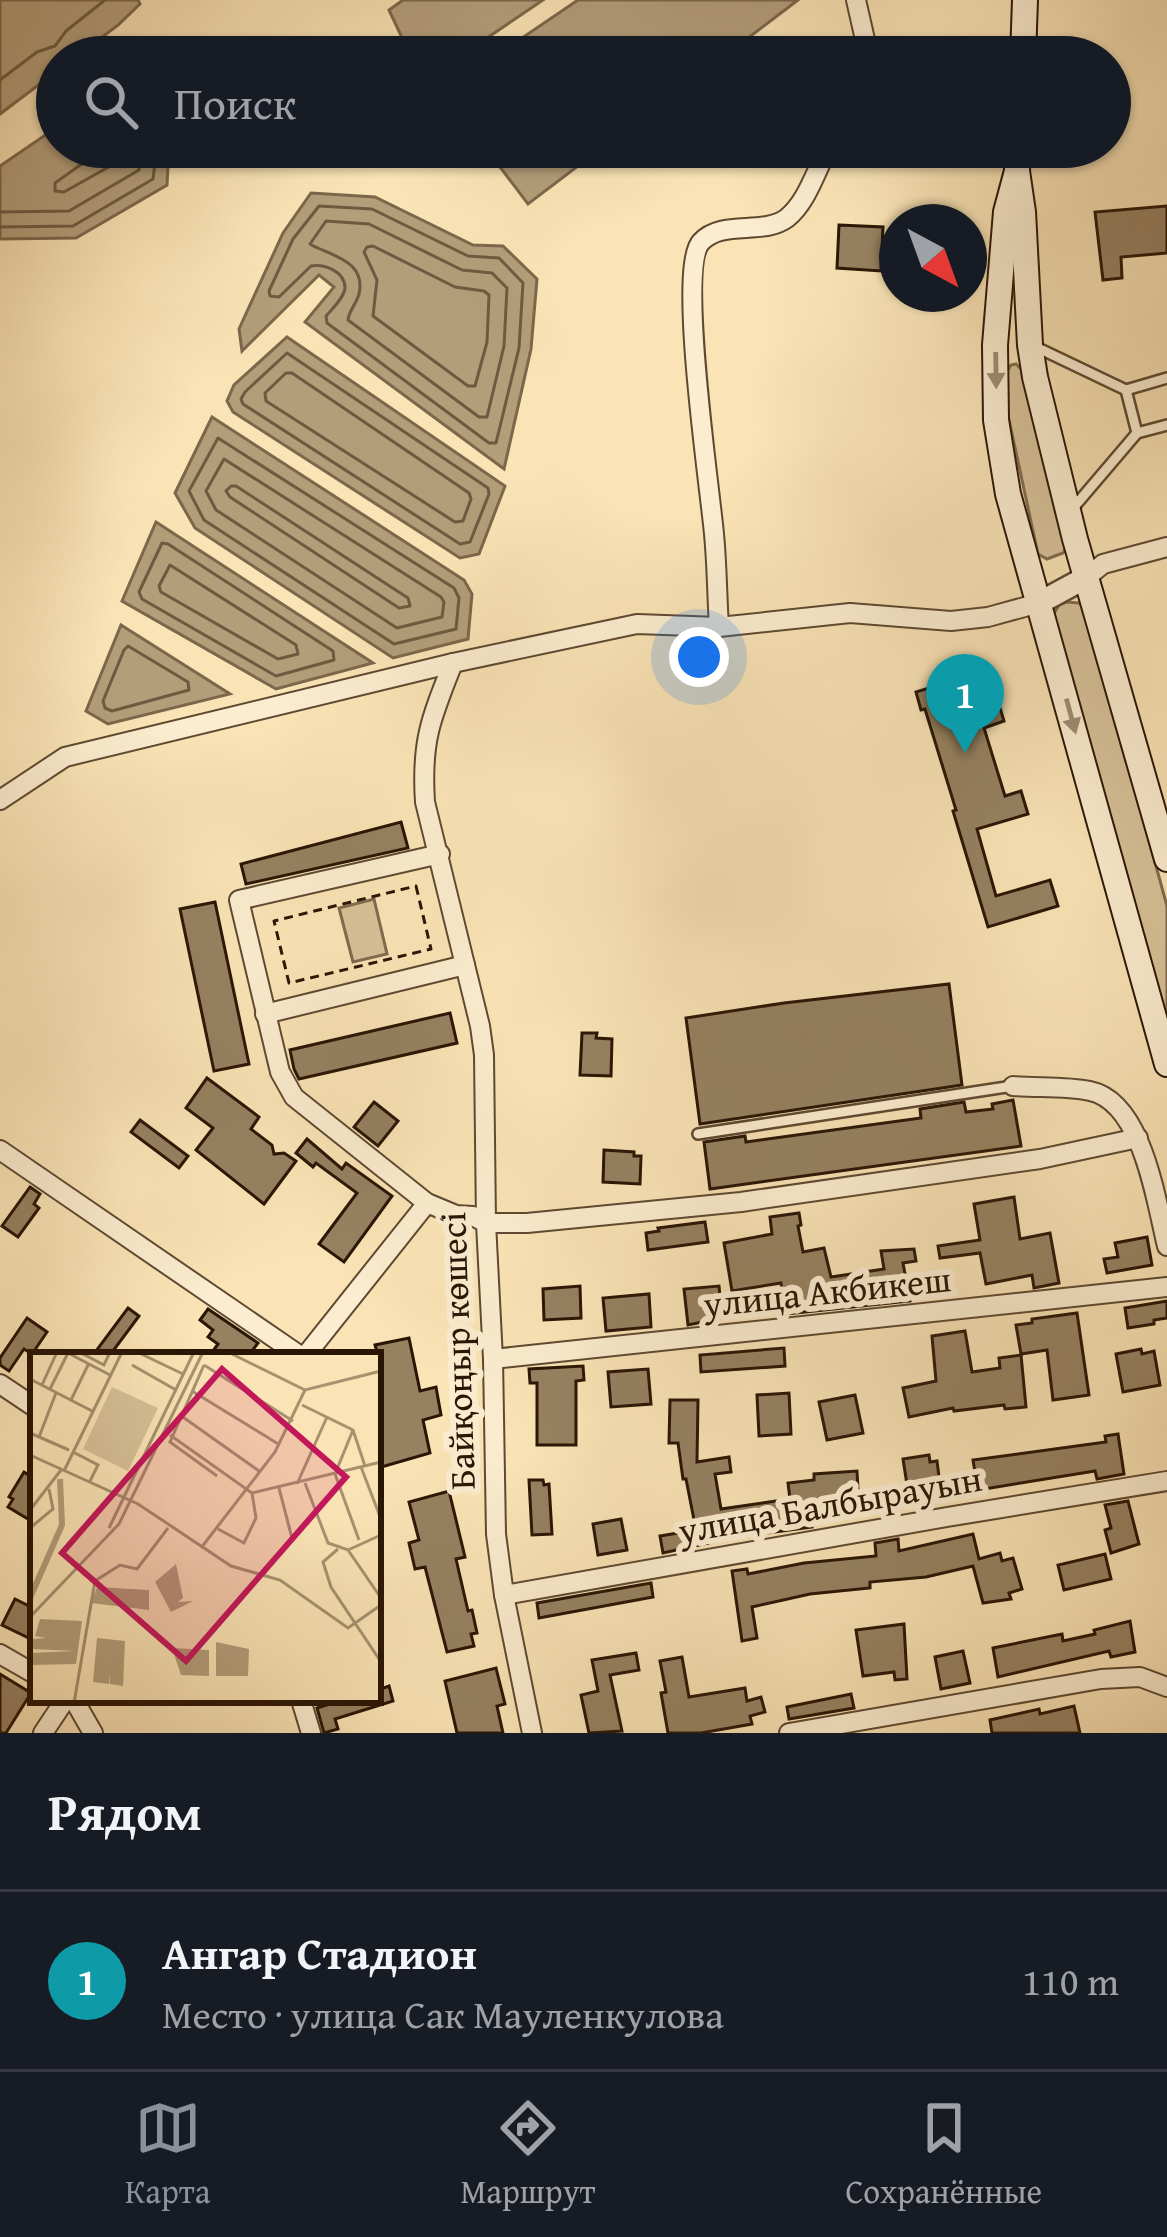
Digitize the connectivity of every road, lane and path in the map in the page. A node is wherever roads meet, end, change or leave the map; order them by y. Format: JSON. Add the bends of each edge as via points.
{"nodes":[{"id":1,"x":856,"y":0,"type":"edge"},
{"id":2,"x":1025,"y":0,"type":"edge"},
{"id":3,"x":864,"y":36,"type":"edge"},
{"id":4,"x":1024,"y":36,"type":"edge"},
{"id":5,"x":819,"y":168,"type":"edge"},
{"id":6,"x":1015,"y":168,"type":"edge"},
{"id":7,"x":1018,"y":168,"type":"edge"},
{"id":8,"x":1030,"y":345,"type":"junction"},
{"id":9,"x":1167,"y":378,"type":"edge"},
{"id":10,"x":1126,"y":390,"type":"junction"},
{"id":11,"x":1167,"y":425,"type":"edge"},
{"id":12,"x":1137,"y":433,"type":"junction"},
{"id":13,"x":1070,"y":512,"type":"junction"},
{"id":14,"x":1167,"y":547,"type":"edge"},
{"id":15,"x":1087,"y":578,"type":"junction"},
{"id":16,"x":1039,"y":603,"type":"junction"},
{"id":17,"x":719,"y":627,"type":"junction"},
{"id":18,"x":453,"y":663,"type":"junction"},
{"id":19,"x":0,"y":800,"type":"edge"},
{"id":20,"x":440,"y":854,"type":"junction"},
{"id":21,"x":1167,"y":859,"type":"edge"},
{"id":22,"x":416,"y":886,"type":"joint"},
{"id":23,"x":465,"y":965,"type":"junction"},
{"id":24,"x":266,"y":1014,"type":"junction"},
{"id":25,"x":1167,"y":1064,"type":"edge"},
{"id":26,"x":1013,"y":1086,"type":"joint"},
{"id":27,"x":698,"y":1133,"type":"dead end"},
{"id":28,"x":1138,"y":1138,"type":"junction"},
{"id":29,"x":0,"y":1150,"type":"edge"},
{"id":30,"x":427,"y":1203,"type":"junction"},
{"id":31,"x":486,"y":1223,"type":"junction"},
{"id":32,"x":1167,"y":1246,"type":"edge"},
{"id":33,"x":1167,"y":1287,"type":"edge"},
{"id":34,"x":299,"y":1352,"type":"edge"},
{"id":35,"x":305,"y":1352,"type":"edge"},
{"id":36,"x":493,"y":1358,"type":"junction"},
{"id":37,"x":0,"y":1384,"type":"edge"},
{"id":38,"x":30,"y":1404,"type":"edge"},
{"id":39,"x":1167,"y":1481,"type":"edge"},
{"id":40,"x":504,"y":1595,"type":"junction"},
{"id":41,"x":0,"y":1654,"type":"edge"},
{"id":42,"x":30,"y":1670,"type":"edge"},
{"id":43,"x":1167,"y":1687,"type":"edge"},
{"id":44,"x":67,"y":1703,"type":"edge"},
{"id":45,"x":71,"y":1703,"type":"edge"},
{"id":46,"x":302,"y":1703,"type":"edge"},
{"id":47,"x":43,"y":1733,"type":"edge"},
{"id":48,"x":93,"y":1733,"type":"edge"},
{"id":49,"x":311,"y":1733,"type":"edge"},
{"id":50,"x":532,"y":1733,"type":"edge"},
{"id":51,"x":789,"y":1733,"type":"edge"}],
"edges":[{"from":1,"to":3,"type":"street"},
{"from":2,"to":4,"type":"main road"},
{"from":5,"to":17,"type":"street","via":[[792,214],[776,225],[711,233],[693,263]]},
{"from":6,"to":16,"type":"main road","one_way":true,"via":[[999,274],[995,420]]},
{"from":7,"to":8,"type":"main road"},
{"from":8,"to":10,"type":"lane"},
{"from":8,"to":13,"type":"main road"},
{"from":9,"to":10,"type":"lane"},
{"from":10,"to":12,"type":"lane"},
{"from":11,"to":12,"type":"lane"},
{"from":12,"to":13,"type":"lane"},
{"from":13,"to":15,"type":"main road"},
{"from":14,"to":15,"type":"street","via":[[1103,564]]},
{"from":15,"to":16,"type":"street"},
{"from":15,"to":21,"type":"main road"},
{"from":16,"to":17,"type":"street","via":[[951,621],[850,614]]},
{"from":16,"to":25,"type":"main road","one_way":true},
{"from":17,"to":18,"type":"street","via":[[637,624]]},
{"from":18,"to":19,"type":"street","via":[[65,757]]},
{"from":18,"to":20,"type":"street","name":"Байқоңыр көшесі","via":[[423,765]]},
{"from":20,"to":23,"type":"street","name":"Байқоңыр көшесі"},
{"from":20,"to":24,"type":"street","via":[[239,901]]},
{"from":22,"to":22,"type":"path","via":[[431,949],[289,983],[274,921]]},
{"from":23,"to":24,"type":"street"},
{"from":23,"to":31,"type":"street","name":"Байқоңыр көшесі","via":[[484,1055]]},
{"from":24,"to":30,"type":"street","via":[[294,1097]]},
{"from":26,"to":27,"type":"lane"},
{"from":26,"to":28,"type":"street","via":[[1093,1091],[1127,1117]]},
{"from":28,"to":31,"type":"street","via":[[741,1202]]},
{"from":28,"to":32,"type":"street"},
{"from":29,"to":34,"type":"street"},
{"from":30,"to":31,"type":"street"},
{"from":30,"to":35,"type":"street"},
{"from":31,"to":36,"type":"street","name":"Байқоңыр көшесі"},
{"from":33,"to":36,"type":"street","name":"улица Акбикеш"},
{"from":36,"to":40,"type":"street","name":"Байқоңыр көшесі"},
{"from":37,"to":38,"type":"street"},
{"from":39,"to":40,"type":"street","name":"улица Балбырауын"},
{"from":40,"to":50,"type":"street","name":"Байқоңыр көшесі"},
{"from":41,"to":42,"type":"street"},
{"from":43,"to":51,"type":"street","via":[[1140,1677],[1101,1678]]},
{"from":44,"to":47,"type":"street"},
{"from":45,"to":48,"type":"street"},
{"from":46,"to":49,"type":"street"}]}
